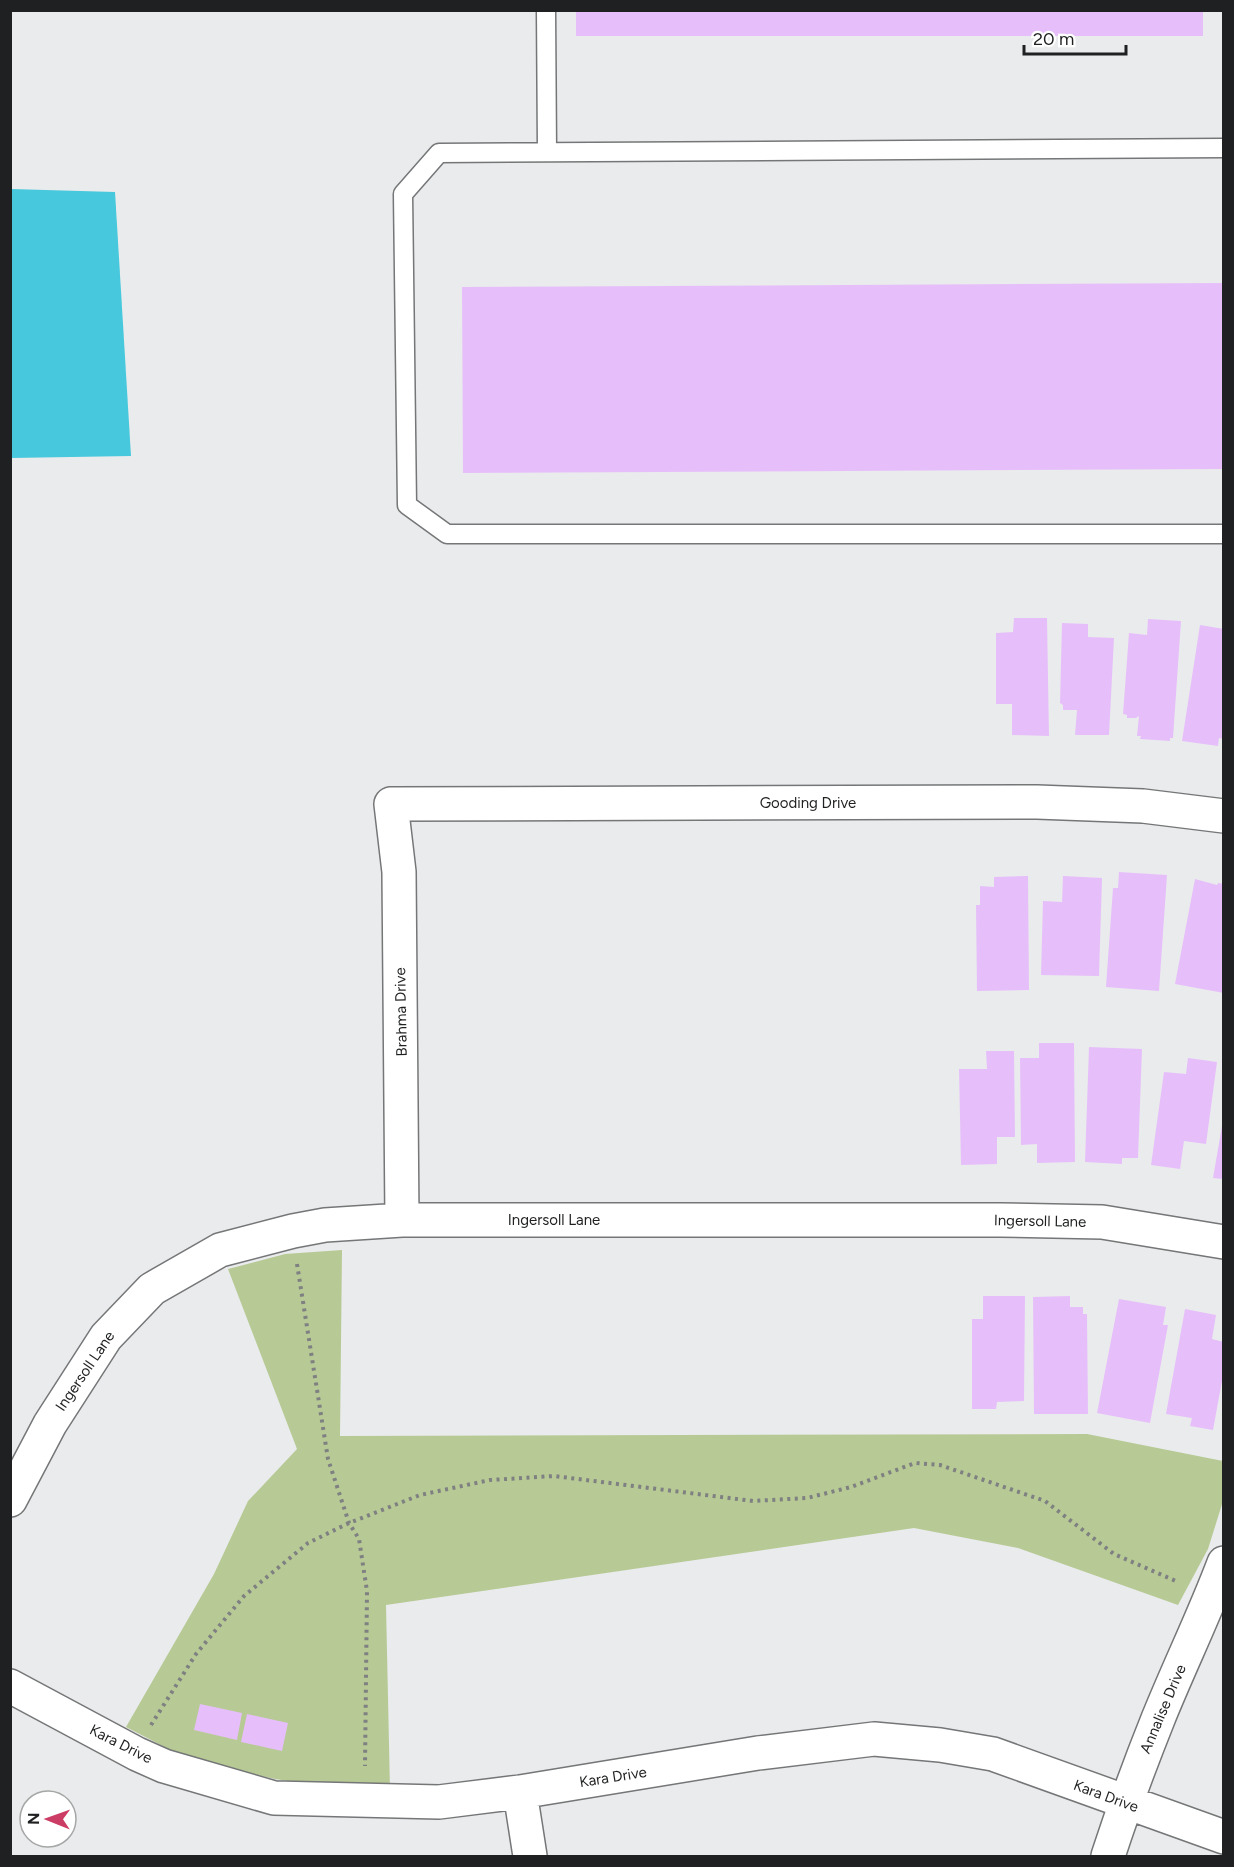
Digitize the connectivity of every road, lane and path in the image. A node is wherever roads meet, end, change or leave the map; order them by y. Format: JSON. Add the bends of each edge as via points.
{"nodes":[{"id":1,"x":546,"y":10,"type":"edge"},
{"id":2,"x":1224,"y":148,"type":"edge"},
{"id":3,"x":547,"y":152,"type":"junction"},
{"id":4,"x":1224,"y":534,"type":"edge"},
{"id":5,"x":391,"y":804,"type":"joint"},
{"id":6,"x":1224,"y":816,"type":"edge"},
{"id":7,"x":402,"y":1220,"type":"junction"},
{"id":8,"x":1224,"y":1242,"type":"edge"},
{"id":9,"x":297,"y":1261,"type":"dead end"},
{"id":10,"x":10,"y":1500,"type":"edge"},
{"id":11,"x":350,"y":1523,"type":"junction"},
{"id":12,"x":1224,"y":1563,"type":"edge"},
{"id":13,"x":1178,"y":1582,"type":"dead end"},
{"id":14,"x":10,"y":1686,"type":"edge"},
{"id":15,"x":151,"y":1726,"type":"dead end"},
{"id":16,"x":365,"y":1776,"type":"dead end"},
{"id":17,"x":520,"y":1792,"type":"junction"},
{"id":18,"x":1125,"y":1803,"type":"junction"},
{"id":19,"x":1224,"y":1837,"type":"edge"},
{"id":20,"x":530,"y":1857,"type":"edge"},
{"id":21,"x":1108,"y":1857,"type":"edge"}],
"edges":[{"from":1,"to":3,"type":"lane"},
{"from":2,"to":3,"type":"lane"},
{"from":3,"to":4,"type":"lane","via":[[439,153],[403,194],[407,505],[447,534]]},
{"from":5,"to":6,"type":"street","name":"Gooding Drive","via":[[1037,802],[1143,806]]},
{"from":5,"to":7,"type":"street","name":"Brahma Drive","via":[[399,872]]},
{"from":7,"to":8,"type":"street","name":"Ingersoll Lane","via":[[1091,1222]]},
{"from":7,"to":10,"type":"street","name":"Ingersoll Lane","via":[[325,1225],[220,1250],[152,1289],[106,1337],[50,1424]]},
{"from":9,"to":11,"type":"path","via":[[328,1459]]},
{"from":11,"to":13,"type":"path","via":[[420,1495],[490,1480],[554,1476],[753,1501],[807,1498],[851,1487],[915,1463],[940,1465],[1045,1501],[1114,1554]]},
{"from":11,"to":15,"type":"path","via":[[308,1543],[244,1596],[196,1654]]},
{"from":11,"to":16,"type":"path","via":[[359,1539],[367,1592]]},
{"from":12,"to":18,"type":"street","name":"Annalise Drive"},
{"from":14,"to":17,"type":"street","name":"Kara Drive","via":[[164,1766],[274,1798],[439,1802]]},
{"from":17,"to":18,"type":"street","name":"Kara Drive","via":[[758,1753],[874,1739],[940,1744],[993,1754]]},
{"from":17,"to":20,"type":"street"},
{"from":18,"to":19,"type":"street","name":"Kara Drive"},
{"from":18,"to":21,"type":"street","name":"Annalise Drive"}]}
